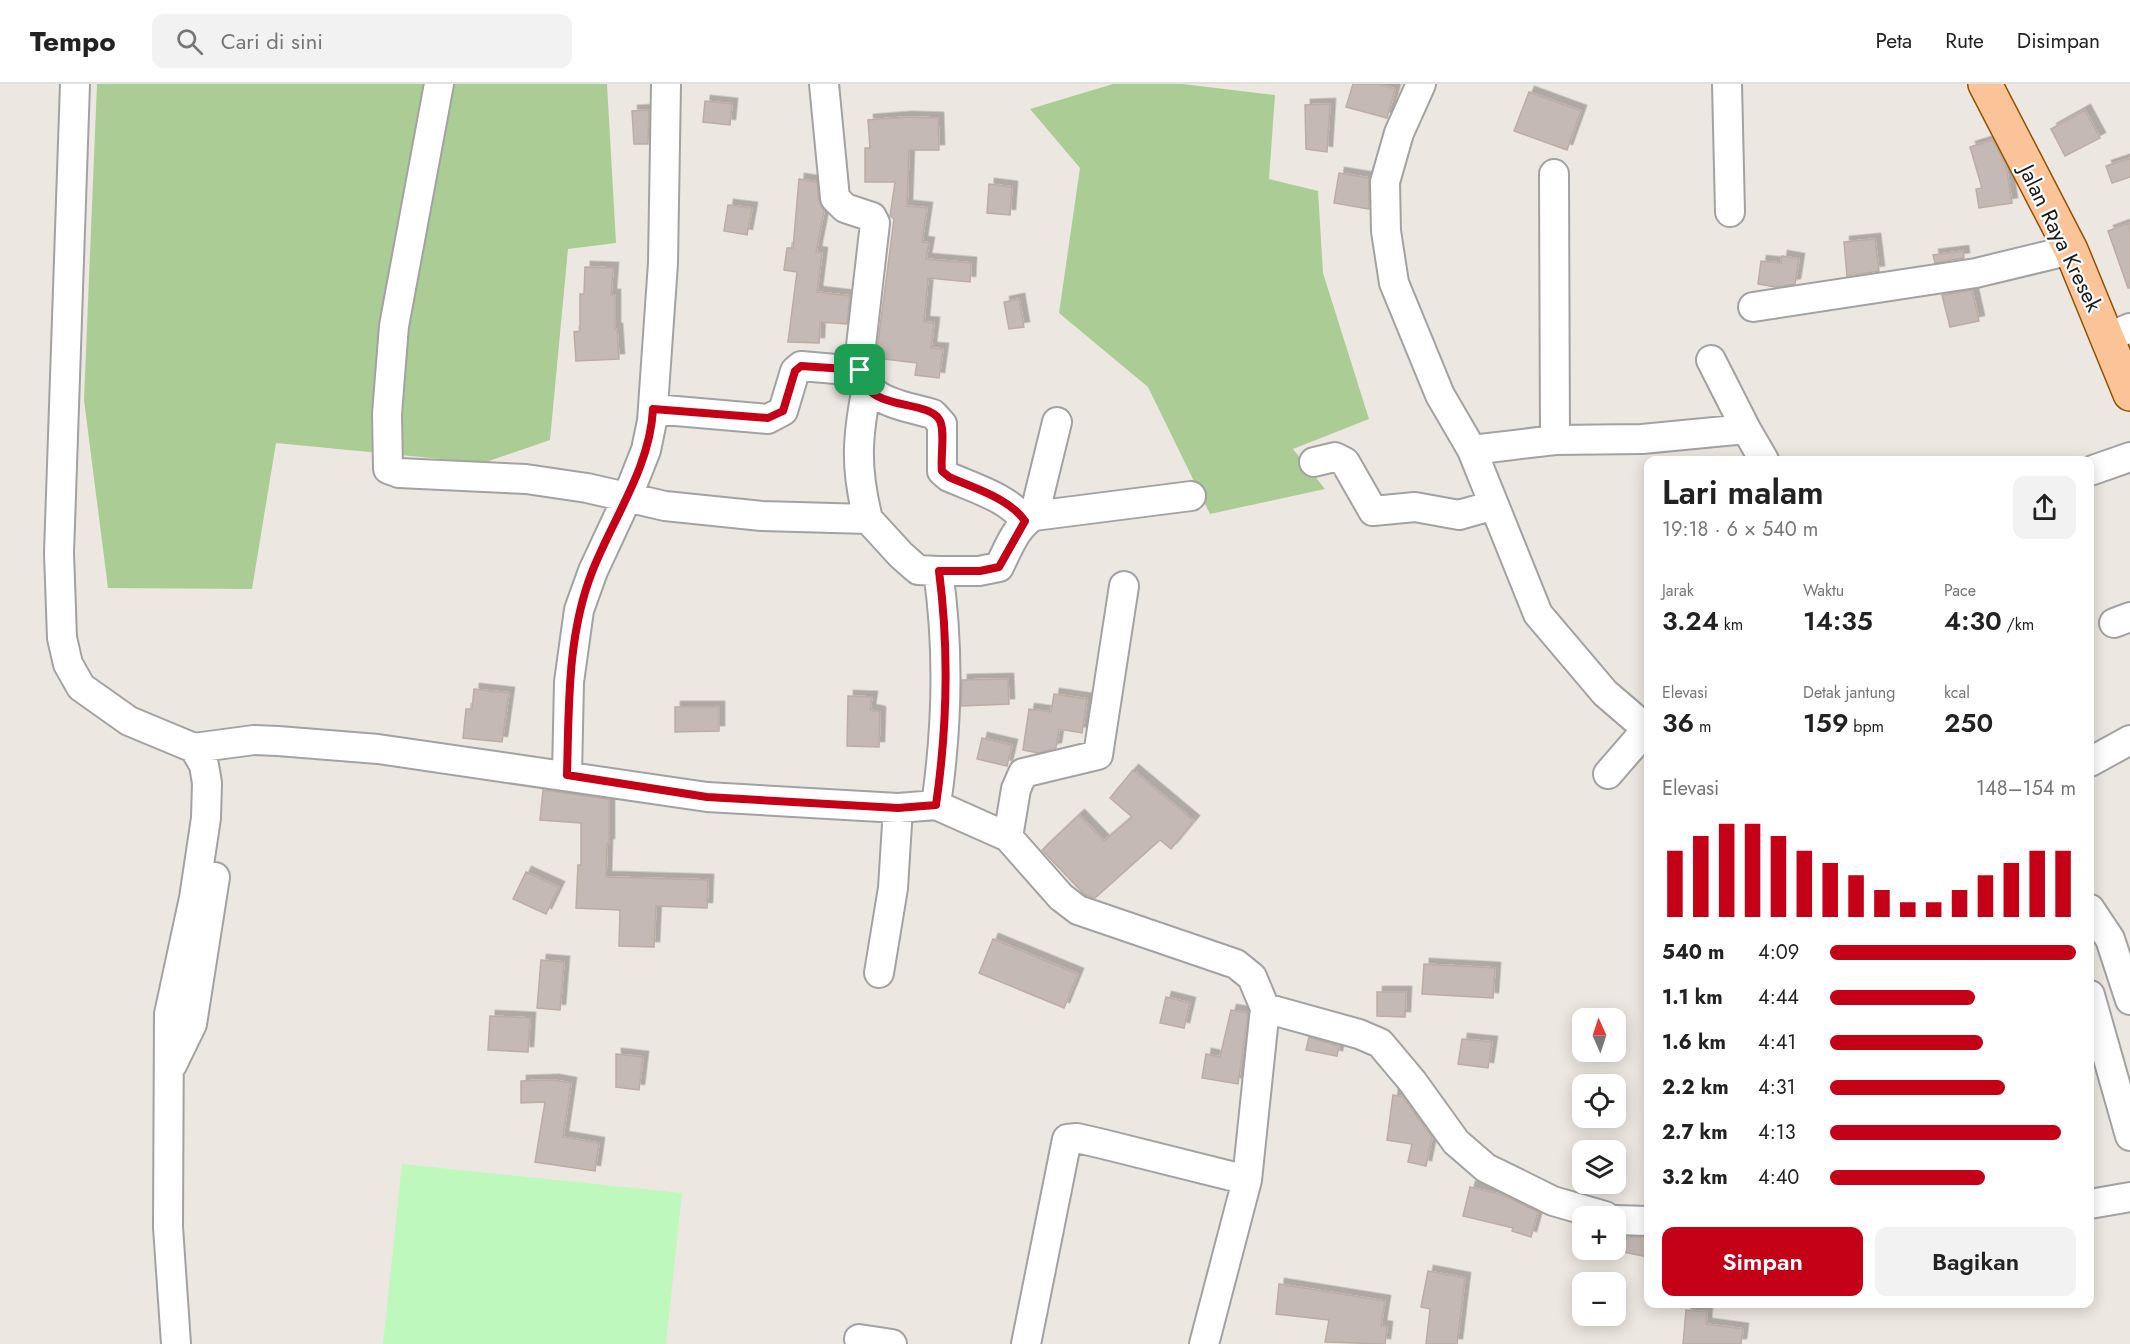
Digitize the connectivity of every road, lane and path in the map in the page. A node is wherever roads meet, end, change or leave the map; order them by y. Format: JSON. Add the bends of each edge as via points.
{"nodes":[{"id":1,"x":75,"y":84,"type":"edge"},
{"id":2,"x":92,"y":84,"type":"edge"},
{"id":3,"x":439,"y":84,"type":"edge"},
{"id":4,"x":666,"y":84,"type":"edge"},
{"id":5,"x":824,"y":84,"type":"edge"},
{"id":6,"x":1421,"y":84,"type":"edge"},
{"id":7,"x":1727,"y":84,"type":"edge"},
{"id":8,"x":1985,"y":84,"type":"edge"},
{"id":9,"x":1554,"y":174,"type":"dead end"},
{"id":10,"x":1730,"y":212,"type":"dead end"},
{"id":11,"x":2071,"y":250,"type":"junction"},
{"id":12,"x":1753,"y":307,"type":"dead end"},
{"id":13,"x":2119,"y":332,"type":"edge"},
{"id":14,"x":1712,"y":360,"type":"dead end"},
{"id":15,"x":863,"y":379,"type":"junction"},
{"id":16,"x":2130,"y":394,"type":"edge"},
{"id":17,"x":653,"y":409,"type":"junction"},
{"id":18,"x":1057,"y":422,"type":"dead end"},
{"id":19,"x":1746,"y":429,"type":"junction"},
{"id":20,"x":1555,"y":440,"type":"junction"},
{"id":21,"x":1472,"y":450,"type":"junction"},
{"id":22,"x":1762,"y":456,"type":"edge"},
{"id":23,"x":2130,"y":457,"type":"edge"},
{"id":24,"x":1314,"y":462,"type":"dead end"},
{"id":25,"x":2094,"y":470,"type":"edge"},
{"id":26,"x":1191,"y":496,"type":"dead end"},
{"id":27,"x":627,"y":498,"type":"junction"},
{"id":28,"x":1494,"y":505,"type":"junction"},
{"id":29,"x":1030,"y":518,"type":"junction"},
{"id":30,"x":868,"y":519,"type":"junction"},
{"id":31,"x":939,"y":571,"type":"junction"},
{"id":32,"x":1124,"y":586,"type":"dead end"},
{"id":33,"x":2130,"y":740,"type":"edge"},
{"id":34,"x":1634,"y":744,"type":"edge"},
{"id":35,"x":204,"y":746,"type":"junction"},
{"id":36,"x":2094,"y":760,"type":"edge"},
{"id":37,"x":567,"y":775,"type":"junction"},
{"id":38,"x":936,"y":805,"type":"junction"},
{"id":39,"x":898,"y":808,"type":"junction"},
{"id":40,"x":1008,"y":837,"type":"junction"},
{"id":41,"x":2094,"y":922,"type":"edge"},
{"id":42,"x":2100,"y":941,"type":"edge"},
{"id":43,"x":879,"y":973,"type":"dead end"},
{"id":44,"x":2108,"y":992,"type":"edge"},
{"id":45,"x":1265,"y":1008,"type":"junction"},
{"id":46,"x":2118,"y":1048,"type":"edge"},
{"id":47,"x":2130,"y":1136,"type":"edge"},
{"id":48,"x":1247,"y":1180,"type":"junction"},
{"id":49,"x":2130,"y":1197,"type":"edge"},
{"id":50,"x":2094,"y":1203,"type":"edge"},
{"id":51,"x":1572,"y":1206,"type":"edge"},
{"id":52,"x":1626,"y":1220,"type":"edge"},
{"id":53,"x":1644,"y":1221,"type":"edge"},
{"id":54,"x":859,"y":1339,"type":"dead end"},
{"id":55,"x":176,"y":1344,"type":"edge"},
{"id":56,"x":892,"y":1344,"type":"edge"},
{"id":57,"x":1026,"y":1344,"type":"edge"},
{"id":58,"x":1204,"y":1344,"type":"edge"}],
"edges":[{"from":1,"to":35,"type":"street","via":[[59,553],[62,638],[68,664],[81,687],[129,721]]},
{"from":2,"to":35,"type":"street","via":[[73,592],[80,652],[91,674],[122,703],[196,731]]},
{"from":3,"to":27,"type":"street","via":[[394,326],[386,466],[399,473],[526,479]]},
{"from":4,"to":17,"type":"street","via":[[663,262]]},
{"from":5,"to":15,"type":"street","via":[[835,198],[845,208],[872,217],[875,223]]},
{"from":6,"to":21,"type":"street","via":[[1399,133],[1385,182],[1386,231],[1394,283],[1440,395]]},
{"from":7,"to":10,"type":"street"},
{"from":8,"to":11,"type":"main road","name":"Jalan Raya Kresek"},
{"from":9,"to":20,"type":"street"},
{"from":11,"to":12,"type":"street","via":[[1976,273]]},
{"from":11,"to":13,"type":"main road","name":"Jalan Raya Kresek"},
{"from":13,"to":16,"type":"main road","name":"Jalan Raya Kresek"},
{"from":14,"to":19,"type":"street"},
{"from":15,"to":17,"type":"street","via":[[801,366],[795,371],[783,411],[768,418]]},
{"from":15,"to":29,"type":"street","via":[[882,399],[939,418],[942,471],[949,477]]},
{"from":15,"to":30,"type":"street","via":[[857,465]]},
{"from":17,"to":27,"type":"street","via":[[646,450]]},
{"from":18,"to":29,"type":"street"},
{"from":19,"to":20,"type":"street","via":[[1642,439]]},
{"from":19,"to":22,"type":"street"},
{"from":20,"to":21,"type":"street"},
{"from":21,"to":28,"type":"street"},
{"from":23,"to":25,"type":"street"},
{"from":24,"to":28,"type":"street","via":[[1335,457],[1345,462],[1373,511],[1414,507],[1459,515]]},
{"from":26,"to":29,"type":"street"},
{"from":27,"to":30,"type":"street","via":[[664,506],[762,516]]},
{"from":27,"to":37,"type":"street","via":[[592,571],[579,610],[569,682]]},
{"from":28,"to":34,"type":"street","via":[[1538,614],[1605,693]]},
{"from":29,"to":31,"type":"street","via":[[999,567]]},
{"from":30,"to":31,"type":"street","via":[[918,570]]},
{"from":31,"to":38,"type":"street","via":[[943,603],[943,755]]},
{"from":32,"to":40,"type":"street","via":[[1098,755],[1023,773],[1016,789]]},
{"from":33,"to":36,"type":"street"},
{"from":35,"to":37,"type":"street","via":[[262,740],[378,749]]},
{"from":35,"to":55,"type":"street","via":[[223,760],[224,805],[169,1014],[168,1227]]},
{"from":37,"to":39,"type":"street","via":[[707,797]]},
{"from":38,"to":39,"type":"street"},
{"from":38,"to":40,"type":"street"},
{"from":39,"to":43,"type":"street","via":[[893,888]]},
{"from":40,"to":45,"type":"street","via":[[1061,897],[1078,910],[1236,964],[1252,977]]},
{"from":41,"to":42,"type":"street"},
{"from":42,"to":44,"type":"street"},
{"from":44,"to":46,"type":"street"},
{"from":45,"to":48,"type":"street"},
{"from":45,"to":51,"type":"street","via":[[1380,1043],[1456,1142],[1486,1168]]},
{"from":46,"to":47,"type":"street"},
{"from":48,"to":57,"type":"street","via":[[1077,1138],[1067,1139]]},
{"from":48,"to":58,"type":"street"},
{"from":49,"to":50,"type":"street"},
{"from":52,"to":53,"type":"street"},
{"from":54,"to":56,"type":"street"}]}
